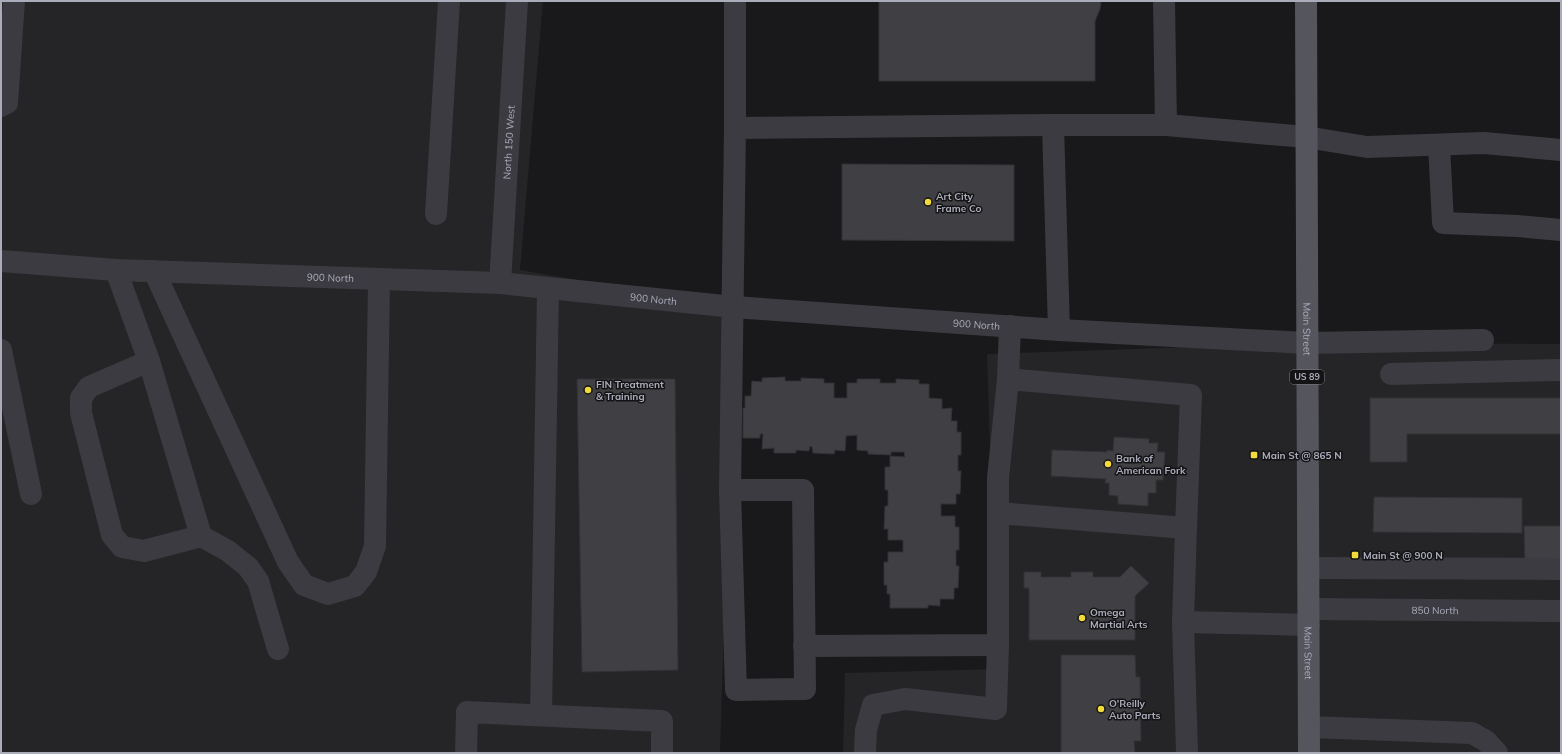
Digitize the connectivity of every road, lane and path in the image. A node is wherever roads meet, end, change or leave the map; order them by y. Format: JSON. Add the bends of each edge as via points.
{"nodes":[{"id":1,"x":14,"y":1,"type":"edge"},
{"id":2,"x":449,"y":1,"type":"edge"},
{"id":3,"x":517,"y":1,"type":"edge"},
{"id":4,"x":735,"y":1,"type":"edge"},
{"id":5,"x":1164,"y":1,"type":"edge"},
{"id":6,"x":1306,"y":1,"type":"edge"},
{"id":7,"x":1,"y":106,"type":"edge"},
{"id":8,"x":1053,"y":125,"type":"junction"},
{"id":9,"x":1166,"y":125,"type":"junction"},
{"id":10,"x":735,"y":128,"type":"junction"},
{"id":11,"x":1306,"y":137,"type":"junction"},
{"id":12,"x":1439,"y":145,"type":"junction"},
{"id":13,"x":1561,"y":150,"type":"edge"},
{"id":14,"x":436,"y":214,"type":"dead end"},
{"id":15,"x":1561,"y":230,"type":"edge"},
{"id":16,"x":1,"y":261,"type":"edge"},
{"id":17,"x":116,"y":270,"type":"junction"},
{"id":18,"x":154,"y":271,"type":"junction"},
{"id":19,"x":379,"y":280,"type":"junction"},
{"id":20,"x":500,"y":284,"type":"junction"},
{"id":21,"x":548,"y":289,"type":"junction"},
{"id":22,"x":734,"y":308,"type":"junction"},
{"id":23,"x":1010,"y":326,"type":"junction"},
{"id":24,"x":1059,"y":330,"type":"junction"},
{"id":25,"x":1456,"y":340,"type":"junction"},
{"id":26,"x":1483,"y":340,"type":"dead end"},
{"id":27,"x":1306,"y":343,"type":"junction"},
{"id":28,"x":1,"y":350,"type":"edge"},
{"id":29,"x":149,"y":361,"type":"junction"},
{"id":30,"x":1561,"y":370,"type":"edge"},
{"id":31,"x":1456,"y":373,"type":"junction"},
{"id":32,"x":1391,"y":374,"type":"dead end"},
{"id":33,"x":1008,"y":379,"type":"junction"},
{"id":34,"x":730,"y":490,"type":"junction"},
{"id":35,"x":31,"y":494,"type":"dead end"},
{"id":36,"x":998,"y":513,"type":"junction"},
{"id":37,"x":1186,"y":528,"type":"junction"},
{"id":38,"x":201,"y":536,"type":"junction"},
{"id":39,"x":1309,"y":568,"type":"junction"},
{"id":40,"x":1561,"y":569,"type":"edge"},
{"id":41,"x":1561,"y":611,"type":"edge"},
{"id":42,"x":1309,"y":617,"type":"junction"},
{"id":43,"x":1183,"y":622,"type":"junction"},
{"id":44,"x":998,"y":645,"type":"junction"},
{"id":45,"x":804,"y":646,"type":"junction"},
{"id":46,"x":278,"y":649,"type":"dead end"},
{"id":47,"x":542,"y":715,"type":"junction"},
{"id":48,"x":1309,"y":727,"type":"junction"},
{"id":49,"x":466,"y":753,"type":"edge"},
{"id":50,"x":662,"y":753,"type":"edge"},
{"id":51,"x":864,"y":753,"type":"edge"},
{"id":52,"x":1187,"y":753,"type":"edge"},
{"id":53,"x":1309,"y":753,"type":"edge"},
{"id":54,"x":1497,"y":753,"type":"edge"}],
"edges":[{"from":1,"to":7,"type":"street","via":[[7,103]]},
{"from":2,"to":14,"type":"street"},
{"from":3,"to":20,"type":"street","name":"North 150 West"},
{"from":4,"to":10,"type":"street"},
{"from":5,"to":9,"type":"street"},
{"from":6,"to":11,"type":"main road","name":"Main Street","number":"US 89"},
{"from":8,"to":9,"type":"street"},
{"from":8,"to":10,"type":"street"},
{"from":8,"to":24,"type":"street"},
{"from":9,"to":11,"type":"street"},
{"from":10,"to":22,"type":"street"},
{"from":11,"to":12,"type":"street","via":[[1367,147]]},
{"from":11,"to":27,"type":"main road","name":"Main Street","number":"US 89"},
{"from":12,"to":13,"type":"street","via":[[1484,143]]},
{"from":12,"to":15,"type":"street","via":[[1443,223]]},
{"from":16,"to":17,"type":"street","name":"900 North"},
{"from":17,"to":18,"type":"street","name":"900 North"},
{"from":17,"to":29,"type":"street"},
{"from":18,"to":19,"type":"street","name":"900 North"},
{"from":18,"to":19,"type":"street","via":[[288,562],[304,585],[328,594],[354,586],[366,572],[375,546]]},
{"from":19,"to":20,"type":"street","name":"900 North"},
{"from":20,"to":21,"type":"street","name":"900 North"},
{"from":21,"to":22,"type":"street","name":"900 North"},
{"from":21,"to":47,"type":"street"},
{"from":22,"to":23,"type":"street","name":"900 North"},
{"from":22,"to":34,"type":"street"},
{"from":23,"to":24,"type":"street","name":"900 North"},
{"from":23,"to":33,"type":"street"},
{"from":24,"to":27,"type":"street","name":"900 North"},
{"from":25,"to":26,"type":"street","name":"900 North"},
{"from":25,"to":27,"type":"street","name":"900 North"},
{"from":25,"to":31,"type":"street"},
{"from":27,"to":39,"type":"main road","name":"Main Street","number":"US 89"},
{"from":28,"to":35,"type":"street"},
{"from":29,"to":38,"type":"street"},
{"from":29,"to":38,"type":"street","via":[[89,387],[81,398],[81,413],[112,535],[122,547],[144,551]]},
{"from":30,"to":31,"type":"street"},
{"from":31,"to":32,"type":"street"},
{"from":33,"to":36,"type":"street","via":[[998,478]]},
{"from":33,"to":37,"type":"street","via":[[1190,395]]},
{"from":34,"to":45,"type":"street","via":[[802,490]]},
{"from":34,"to":45,"type":"street","via":[[736,690],[805,689]]},
{"from":36,"to":37,"type":"street"},
{"from":36,"to":44,"type":"street"},
{"from":37,"to":43,"type":"street"},
{"from":38,"to":46,"type":"street","via":[[228,551],[248,567],[258,581]]},
{"from":39,"to":40,"type":"street"},
{"from":39,"to":42,"type":"main road","name":"Main Street","number":"US 89"},
{"from":41,"to":42,"type":"street","name":"850 North"},
{"from":42,"to":43,"type":"street","name":"850 North"},
{"from":42,"to":48,"type":"main road","name":"Main Street","number":"US 89"},
{"from":43,"to":52,"type":"street"},
{"from":44,"to":45,"type":"street"},
{"from":44,"to":51,"type":"street","via":[[996,709],[905,699],[873,705],[866,730]]},
{"from":47,"to":49,"type":"street","via":[[467,712]]},
{"from":47,"to":50,"type":"street","via":[[662,721]]},
{"from":48,"to":53,"type":"main road","name":"Main Street","number":"US 89"},
{"from":48,"to":54,"type":"street","via":[[1472,733],[1486,741]]}]}
